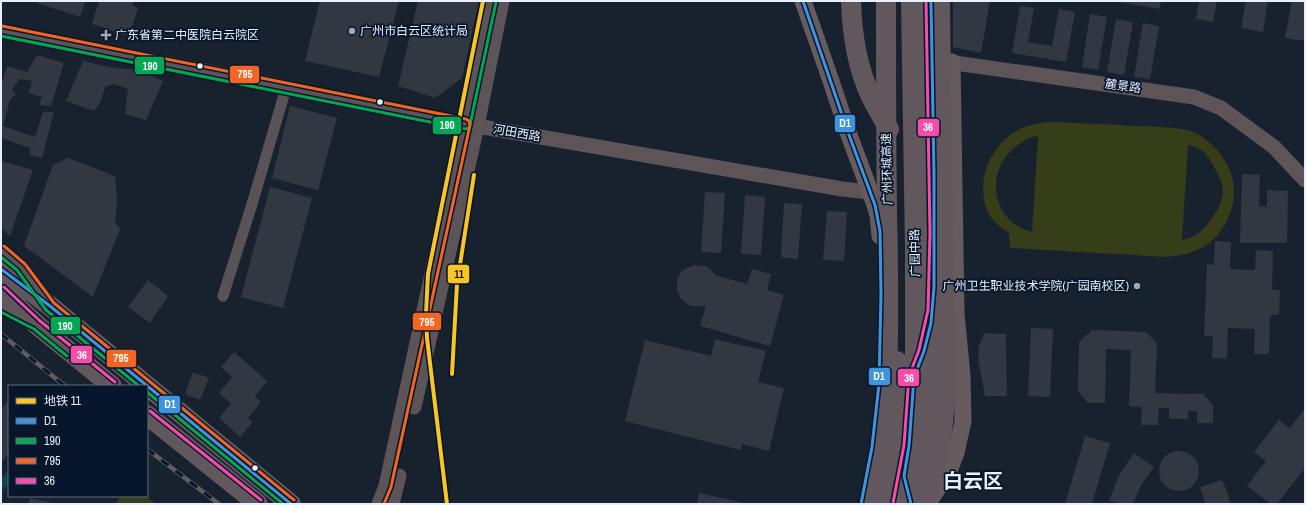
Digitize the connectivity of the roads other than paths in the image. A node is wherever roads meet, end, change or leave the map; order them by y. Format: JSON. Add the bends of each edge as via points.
{"nodes":[{"id":1,"x":491,"y":1,"type":"edge"},
{"id":2,"x":502,"y":1,"type":"edge"},
{"id":3,"x":803,"y":1,"type":"edge"},
{"id":4,"x":851,"y":1,"type":"edge"},
{"id":5,"x":886,"y":1,"type":"edge"},
{"id":6,"x":893,"y":1,"type":"edge"},
{"id":7,"x":911,"y":1,"type":"edge"},
{"id":8,"x":925,"y":1,"type":"edge"},
{"id":9,"x":931,"y":1,"type":"edge"},
{"id":10,"x":940,"y":1,"type":"edge"},
{"id":11,"x":1,"y":32,"type":"edge"},
{"id":12,"x":488,"y":39,"type":"junction"},
{"id":13,"x":912,"y":60,"type":"junction"},
{"id":14,"x":932,"y":60,"type":"junction"},
{"id":15,"x":952,"y":62,"type":"junction"},
{"id":16,"x":286,"y":88,"type":"junction"},
{"id":17,"x":471,"y":125,"type":"junction"},
{"id":18,"x":895,"y":140,"type":"junction"},
{"id":19,"x":1305,"y":180,"type":"edge"},
{"id":20,"x":869,"y":192,"type":"junction"},
{"id":21,"x":935,"y":200,"type":"junction"},
{"id":22,"x":915,"y":247,"type":"junction"},
{"id":23,"x":1,"y":250,"type":"edge"},
{"id":24,"x":898,"y":266,"type":"junction"},
{"id":25,"x":1,"y":269,"type":"edge"},
{"id":26,"x":1,"y":291,"type":"edge"},
{"id":27,"x":881,"y":294,"type":"junction"},
{"id":28,"x":223,"y":296,"type":"dead end"},
{"id":29,"x":1,"y":306,"type":"edge"},
{"id":30,"x":50,"y":306,"type":"junction"},
{"id":31,"x":37,"y":325,"type":"junction"},
{"id":32,"x":914,"y":377,"type":"junction"},
{"id":33,"x":111,"y":385,"type":"edge"},
{"id":34,"x":146,"y":385,"type":"edge"},
{"id":35,"x":148,"y":387,"type":"edge"},
{"id":36,"x":148,"y":416,"type":"edge"},
{"id":37,"x":869,"y":463,"type":"junction"},
{"id":38,"x":904,"y":476,"type":"junction"},
{"id":39,"x":258,"y":504,"type":"edge"},
{"id":40,"x":291,"y":504,"type":"edge"},
{"id":41,"x":379,"y":504,"type":"edge"},
{"id":42,"x":392,"y":504,"type":"edge"},
{"id":43,"x":861,"y":504,"type":"edge"},
{"id":44,"x":869,"y":504,"type":"edge"},
{"id":45,"x":879,"y":504,"type":"edge"},
{"id":46,"x":898,"y":504,"type":"edge"},
{"id":47,"x":911,"y":504,"type":"edge"},
{"id":48,"x":924,"y":504,"type":"edge"},
{"id":49,"x":928,"y":504,"type":"edge"}],
"edges":[{"from":1,"to":12,"type":"street"},
{"from":2,"to":12,"type":"street"},
{"from":3,"to":20,"type":"main road"},
{"from":4,"to":18,"type":"highway","via":[[855,47],[862,73],[871,97]]},
{"from":5,"to":44,"type":"highway","name":"广州环城高速","bridge":true,"via":[[887,375],[886,402]]},
{"from":6,"to":18,"type":"highway","name":"广园中路"},
{"from":7,"to":13,"type":"highway","name":"广园中路"},
{"from":8,"to":47,"type":"highway","bridge":true,"via":[[928,363],[924,422]]},
{"from":9,"to":14,"type":"main road"},
{"from":10,"to":48,"type":"highway","bridge":true,"via":[[944,412],[939,457]]},
{"from":11,"to":16,"type":"street","name":"河田西路"},
{"from":12,"to":17,"type":"street"},
{"from":13,"to":14,"type":"street","name":"麓景路"},
{"from":13,"to":22,"type":"highway","name":"广园中路"},
{"from":14,"to":15,"type":"street","name":"麓景路"},
{"from":14,"to":21,"type":"main road"},
{"from":15,"to":19,"type":"street","name":"麓景路","via":[[1194,96],[1221,108],[1274,147]]},
{"from":15,"to":49,"type":"main road","via":[[956,313],[963,421],[949,471]]},
{"from":16,"to":17,"type":"street","name":"河田西路"},
{"from":16,"to":28,"type":"street"},
{"from":17,"to":20,"type":"street","name":"河田西路"},
{"from":17,"to":41,"type":"street","via":[[386,486]]},
{"from":17,"to":42,"type":"street"},
{"from":18,"to":20,"type":"main road"},
{"from":18,"to":24,"type":"highway","name":"广园中路"},
{"from":20,"to":27,"type":"main road","via":[[878,215],[880,231]]},
{"from":21,"to":22,"type":"main road"},
{"from":21,"to":32,"type":"main road","via":[[933,311],[924,351]]},
{"from":22,"to":32,"type":"highway","name":"广园中路"},
{"from":23,"to":30,"type":"street","via":[[25,272]]},
{"from":24,"to":27,"type":"main road"},
{"from":24,"to":45,"type":"highway","name":"广园中路","via":[[895,402]]},
{"from":25,"to":30,"type":"highway"},
{"from":26,"to":31,"type":"highway"},
{"from":27,"to":37,"type":"main road","via":[[879,384]]},
{"from":29,"to":31,"type":"street"},
{"from":30,"to":34,"type":"highway"},
{"from":31,"to":33,"type":"highway"},
{"from":32,"to":38,"type":"highway","name":"广园中路","via":[[910,439]]},
{"from":35,"to":40,"type":"highway"},
{"from":36,"to":39,"type":"highway"},
{"from":37,"to":43,"type":"main road"},
{"from":37,"to":45,"type":"main road"},
{"from":38,"to":46,"type":"main road","name":"广园中路"},
{"from":38,"to":47,"type":"highway"}]}
